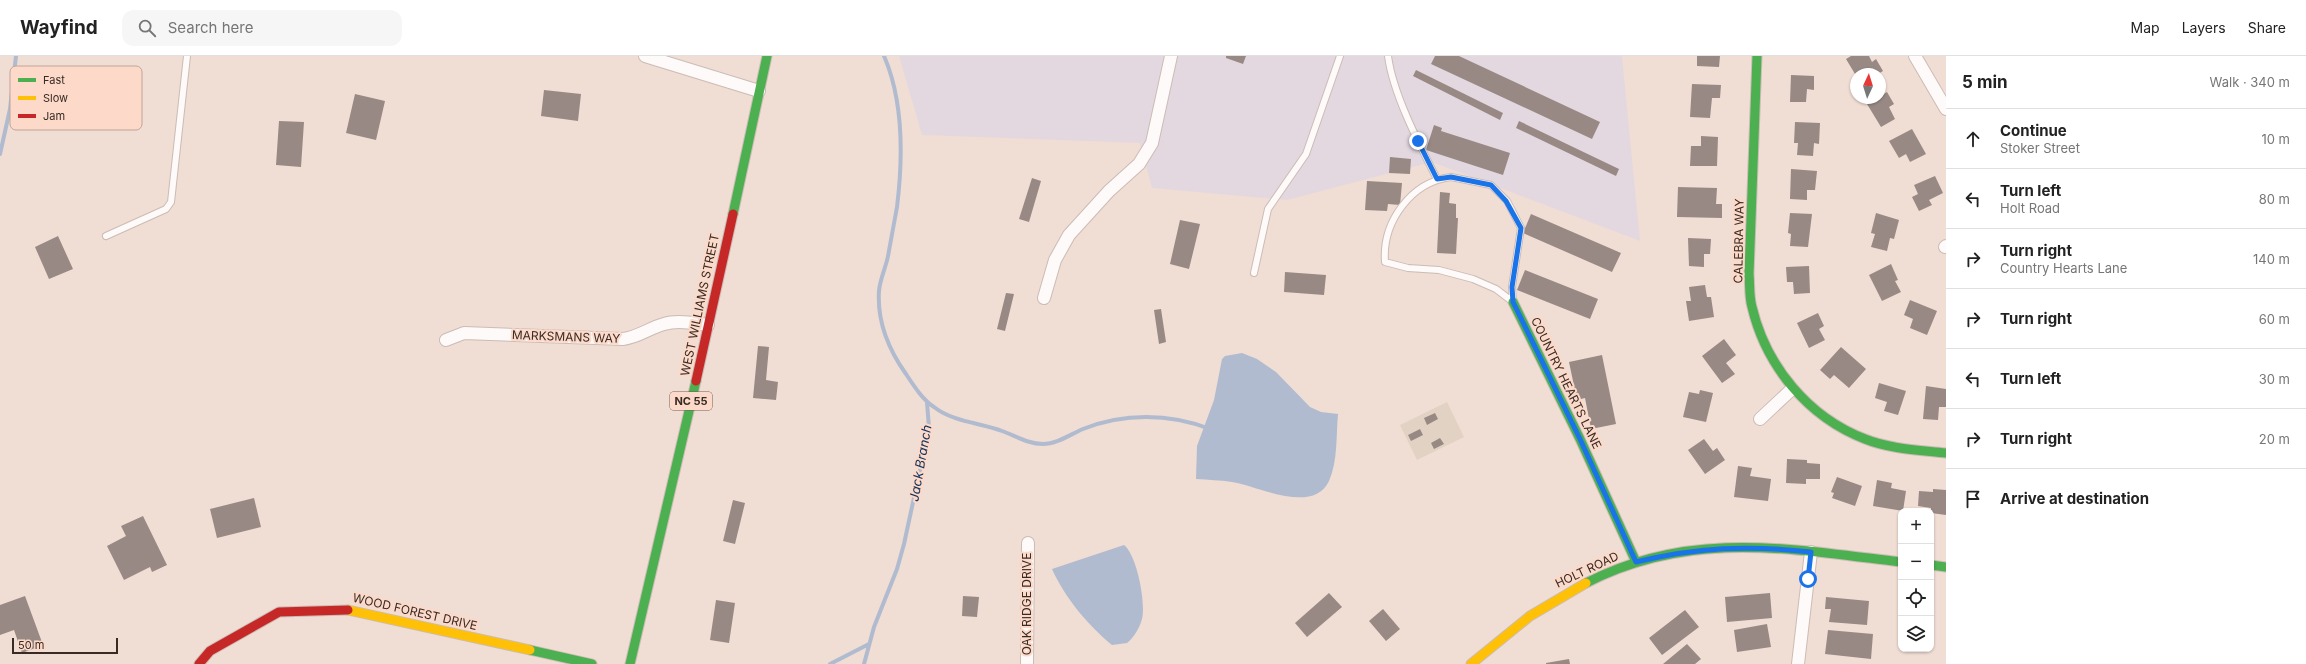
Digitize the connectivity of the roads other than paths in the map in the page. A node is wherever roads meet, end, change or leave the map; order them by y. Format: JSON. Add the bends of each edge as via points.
{"nodes":[{"id":1,"x":187,"y":56,"type":"edge"},
{"id":2,"x":645,"y":56,"type":"edge"},
{"id":3,"x":767,"y":56,"type":"edge"},
{"id":4,"x":1171,"y":56,"type":"edge"},
{"id":5,"x":1340,"y":56,"type":"edge"},
{"id":6,"x":1388,"y":56,"type":"edge"},
{"id":7,"x":1757,"y":56,"type":"edge"},
{"id":8,"x":1915,"y":56,"type":"edge"},
{"id":9,"x":759,"y":91,"type":"junction"},
{"id":10,"x":1946,"y":109,"type":"edge"},
{"id":11,"x":1437,"y":179,"type":"junction"},
{"id":12,"x":106,"y":236,"type":"dead end"},
{"id":13,"x":1254,"y":273,"type":"dead end"},
{"id":14,"x":1044,"y":298,"type":"dead end"},
{"id":15,"x":1513,"y":302,"type":"junction"},
{"id":16,"x":708,"y":325,"type":"junction"},
{"id":17,"x":446,"y":340,"type":"dead end"},
{"id":18,"x":1792,"y":389,"type":"junction"},
{"id":19,"x":1760,"y":419,"type":"dead end"},
{"id":20,"x":1946,"y":453,"type":"edge"},
{"id":21,"x":1028,"y":543,"type":"dead end"},
{"id":22,"x":1811,"y":552,"type":"junction"},
{"id":23,"x":1636,"y":562,"type":"junction"},
{"id":24,"x":1898,"y":562,"type":"edge"},
{"id":25,"x":1934,"y":565,"type":"edge"},
{"id":26,"x":1946,"y":567,"type":"edge"},
{"id":27,"x":199,"y":664,"type":"edge"},
{"id":28,"x":592,"y":664,"type":"edge"},
{"id":29,"x":630,"y":664,"type":"edge"},
{"id":30,"x":1027,"y":664,"type":"edge"},
{"id":31,"x":1471,"y":664,"type":"edge"},
{"id":32,"x":1798,"y":664,"type":"edge"}],
"edges":[{"from":1,"to":12,"type":"lane","via":[[171,202],[166,209]]},
{"from":2,"to":9,"type":"street"},
{"from":3,"to":9,"type":"street","number":"NC 55"},
{"from":4,"to":14,"type":"street","via":[[1152,143],[1139,164],[1109,191],[1069,235],[1055,260]]},
{"from":5,"to":13,"type":"lane","via":[[1306,154],[1268,209]]},
{"from":6,"to":11,"type":"lane","via":[[1389,69],[1418,141]]},
{"from":7,"to":18,"type":"street","name":"CALEBRA WAY","via":[[1749,274],[1752,306],[1766,349]]},
{"from":8,"to":10,"type":"street"},
{"from":9,"to":16,"type":"street","name":"WEST WILLIAMS STREET","number":"NC 55"},
{"from":11,"to":15,"type":"lane","via":[[1451,177],[1491,185],[1506,201],[1521,228],[1512,287]]},
{"from":11,"to":15,"type":"lane","via":[[1414,191],[1395,216],[1384,250],[1385,262],[1408,268],[1440,270],[1473,279],[1496,289]]},
{"from":15,"to":23,"type":"street","name":"COUNTRY HEARTS LANE"},
{"from":16,"to":17,"type":"street","name":"MARKSMANS WAY","via":[[690,322],[664,323],[635,338],[623,339],[464,333]]},
{"from":16,"to":29,"type":"street","name":"WEST WILLIAMS STREET","number":"NC 55"},
{"from":18,"to":19,"type":"street"},
{"from":18,"to":20,"type":"street","name":"CALEBRA WAY","via":[[1826,418],[1865,439],[1897,447]]},
{"from":21,"to":30,"type":"street","name":"OAK RIDGE DRIVE"},
{"from":22,"to":23,"type":"street","name":"HOLT ROAD","via":[[1733,547],[1687,551]]},
{"from":22,"to":24,"type":"street","name":"HOLT ROAD"},
{"from":22,"to":32,"type":"street"},
{"from":23,"to":31,"type":"street","name":"HOLT ROAD","via":[[1587,581],[1544,605],[1514,626]]},
{"from":25,"to":26,"type":"street"},
{"from":27,"to":28,"type":"street","name":"WOOD FOREST DRIVE","via":[[210,651],[279,612],[346,609]]}]}
